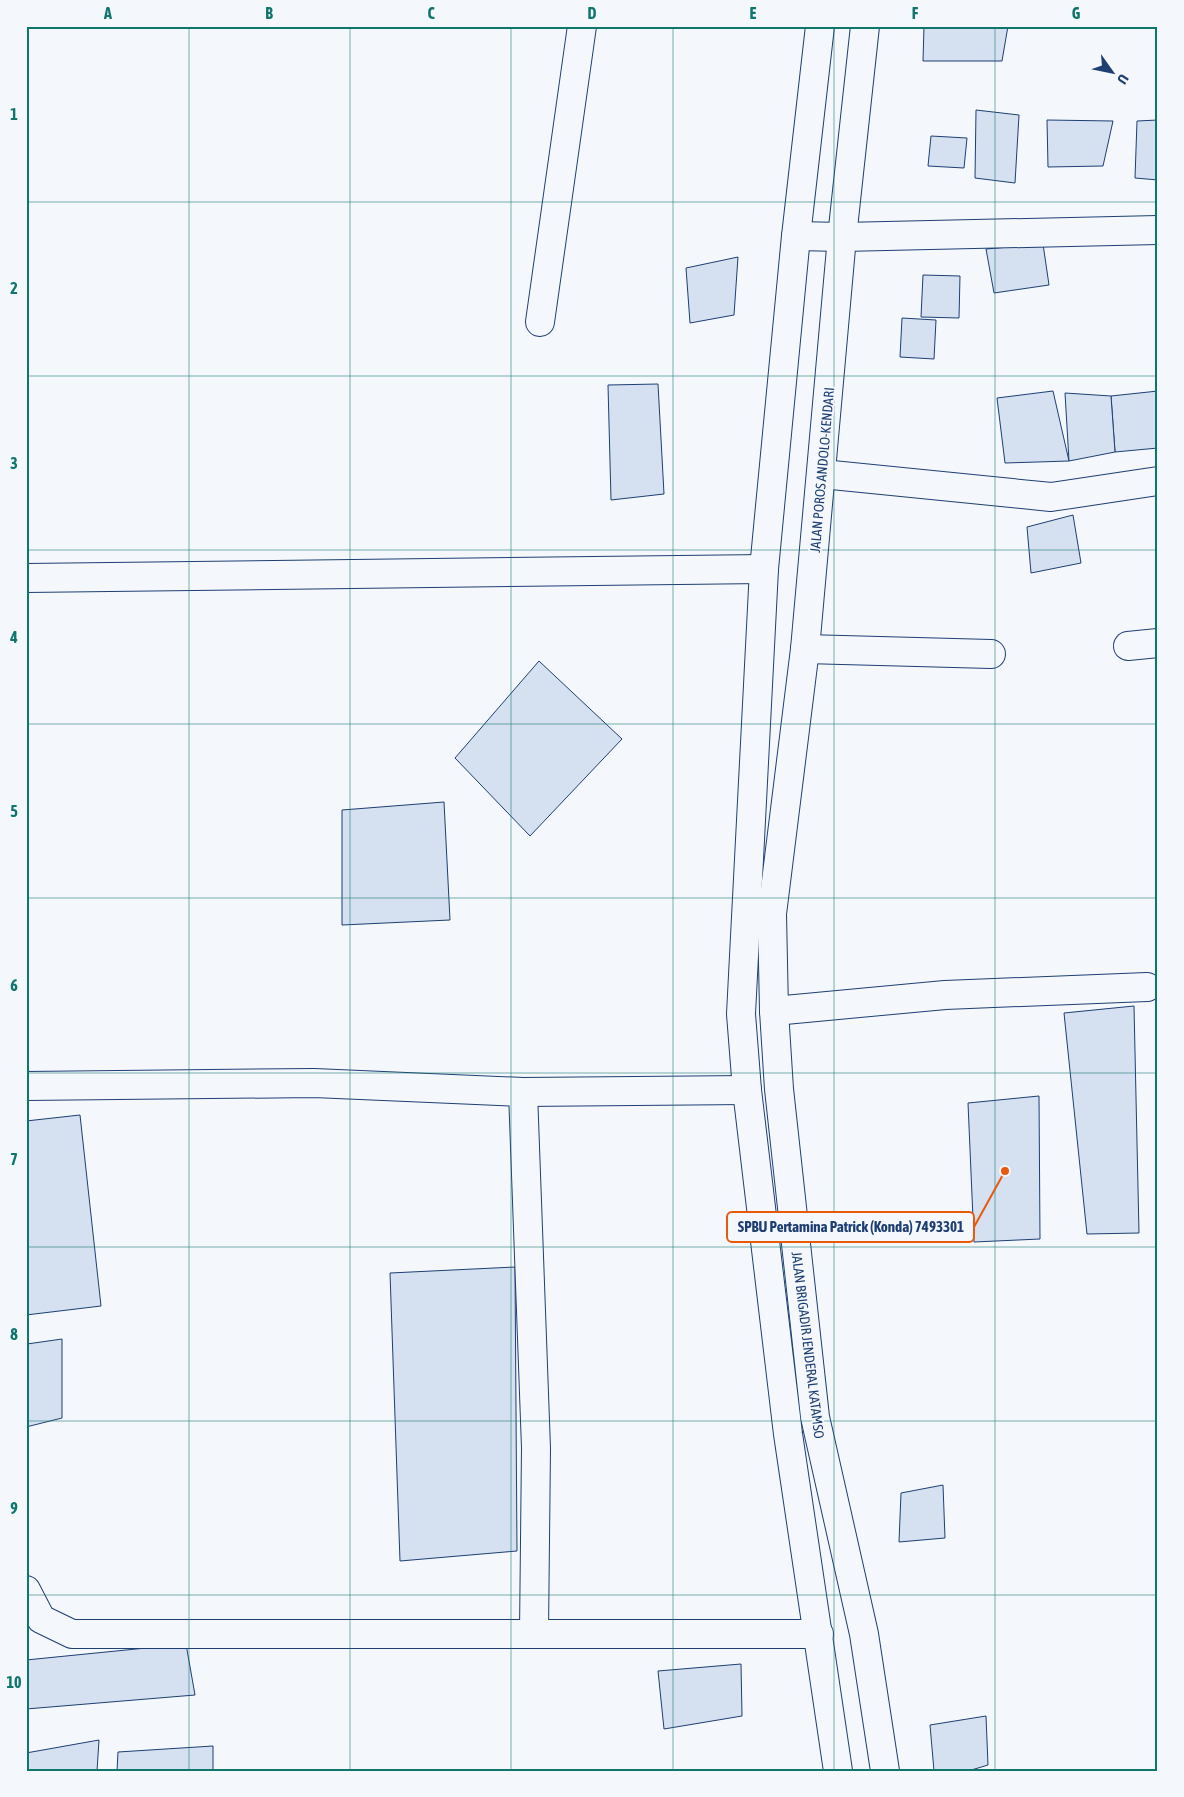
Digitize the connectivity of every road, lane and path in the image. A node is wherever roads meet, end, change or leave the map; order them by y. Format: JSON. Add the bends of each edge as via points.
{"nodes":[{"id":1,"x":582,"y":26,"type":"edge"},
{"id":2,"x":820,"y":26,"type":"edge"},
{"id":3,"x":864,"y":26,"type":"edge"},
{"id":4,"x":1158,"y":230,"type":"edge"},
{"id":5,"x":796,"y":236,"type":"junction"},
{"id":6,"x":842,"y":237,"type":"junction"},
{"id":7,"x":540,"y":322,"type":"dead end"},
{"id":8,"x":822,"y":474,"type":"junction"},
{"id":9,"x":1158,"y":481,"type":"edge"},
{"id":10,"x":764,"y":568,"type":"junction"},
{"id":11,"x":26,"y":578,"type":"edge"},
{"id":12,"x":1158,"y":643,"type":"edge"},
{"id":13,"x":1128,"y":646,"type":"dead end"},
{"id":14,"x":805,"y":649,"type":"junction"},
{"id":15,"x":991,"y":654,"type":"dead end"},
{"id":16,"x":772,"y":914,"type":"joint"},
{"id":17,"x":1147,"y":987,"type":"dead end"},
{"id":18,"x":774,"y":1011,"type":"junction"},
{"id":19,"x":740,"y":1014,"type":"junction"},
{"id":20,"x":26,"y":1086,"type":"edge"},
{"id":21,"x":779,"y":1089,"type":"junction"},
{"id":22,"x":747,"y":1090,"type":"junction"},
{"id":23,"x":523,"y":1092,"type":"junction"},
{"id":24,"x":26,"y":1590,"type":"edge"},
{"id":25,"x":534,"y":1633,"type":"junction"},
{"id":26,"x":819,"y":1634,"type":"junction"},
{"id":27,"x":864,"y":1634,"type":"junction"},
{"id":28,"x":838,"y":1771,"type":"edge"},
{"id":29,"x":885,"y":1771,"type":"edge"}],
"edges":[{"from":1,"to":7,"type":"street"},
{"from":2,"to":5,"type":"street"},
{"from":3,"to":6,"type":"street","name":"JALAN POROS ANDOLO-KENDARI"},
{"from":4,"to":6,"type":"street"},
{"from":5,"to":6,"type":"street"},
{"from":5,"to":10,"type":"street"},
{"from":6,"to":8,"type":"street","name":"JALAN POROS ANDOLO-KENDARI"},
{"from":8,"to":9,"type":"street","via":[[1051,497]]},
{"from":8,"to":14,"type":"street","name":"JALAN POROS ANDOLO-KENDARI"},
{"from":10,"to":11,"type":"street"},
{"from":10,"to":19,"type":"street"},
{"from":12,"to":13,"type":"street"},
{"from":14,"to":15,"type":"street"},
{"from":14,"to":16,"type":"street","name":"JALAN POROS ANDOLO-KENDARI"},
{"from":16,"to":18,"type":"street","name":"JALAN BRIGADIR JENDERAL KATAMSO"},
{"from":17,"to":18,"type":"street","via":[[945,995]]},
{"from":18,"to":19,"type":"street"},
{"from":18,"to":21,"type":"street","name":"JALAN BRIGADIR JENDERAL KATAMSO"},
{"from":19,"to":22,"type":"street"},
{"from":20,"to":23,"type":"street","via":[[314,1083]]},
{"from":21,"to":22,"type":"street"},
{"from":21,"to":27,"type":"street","name":"JALAN BRIGADIR JENDERAL KATAMSO","via":[[814,1417]]},
{"from":22,"to":23,"type":"street"},
{"from":22,"to":26,"type":"street","via":[[788,1434]]},
{"from":23,"to":25,"type":"street","via":[[536,1448]]},
{"from":24,"to":25,"type":"street","via":[[41,1619],[72,1634]]},
{"from":25,"to":26,"type":"street"},
{"from":26,"to":27,"type":"street"},
{"from":26,"to":28,"type":"street"},
{"from":27,"to":29,"type":"street","name":"JALAN BRIGADIR JENDERAL KATAMSO"}]}
